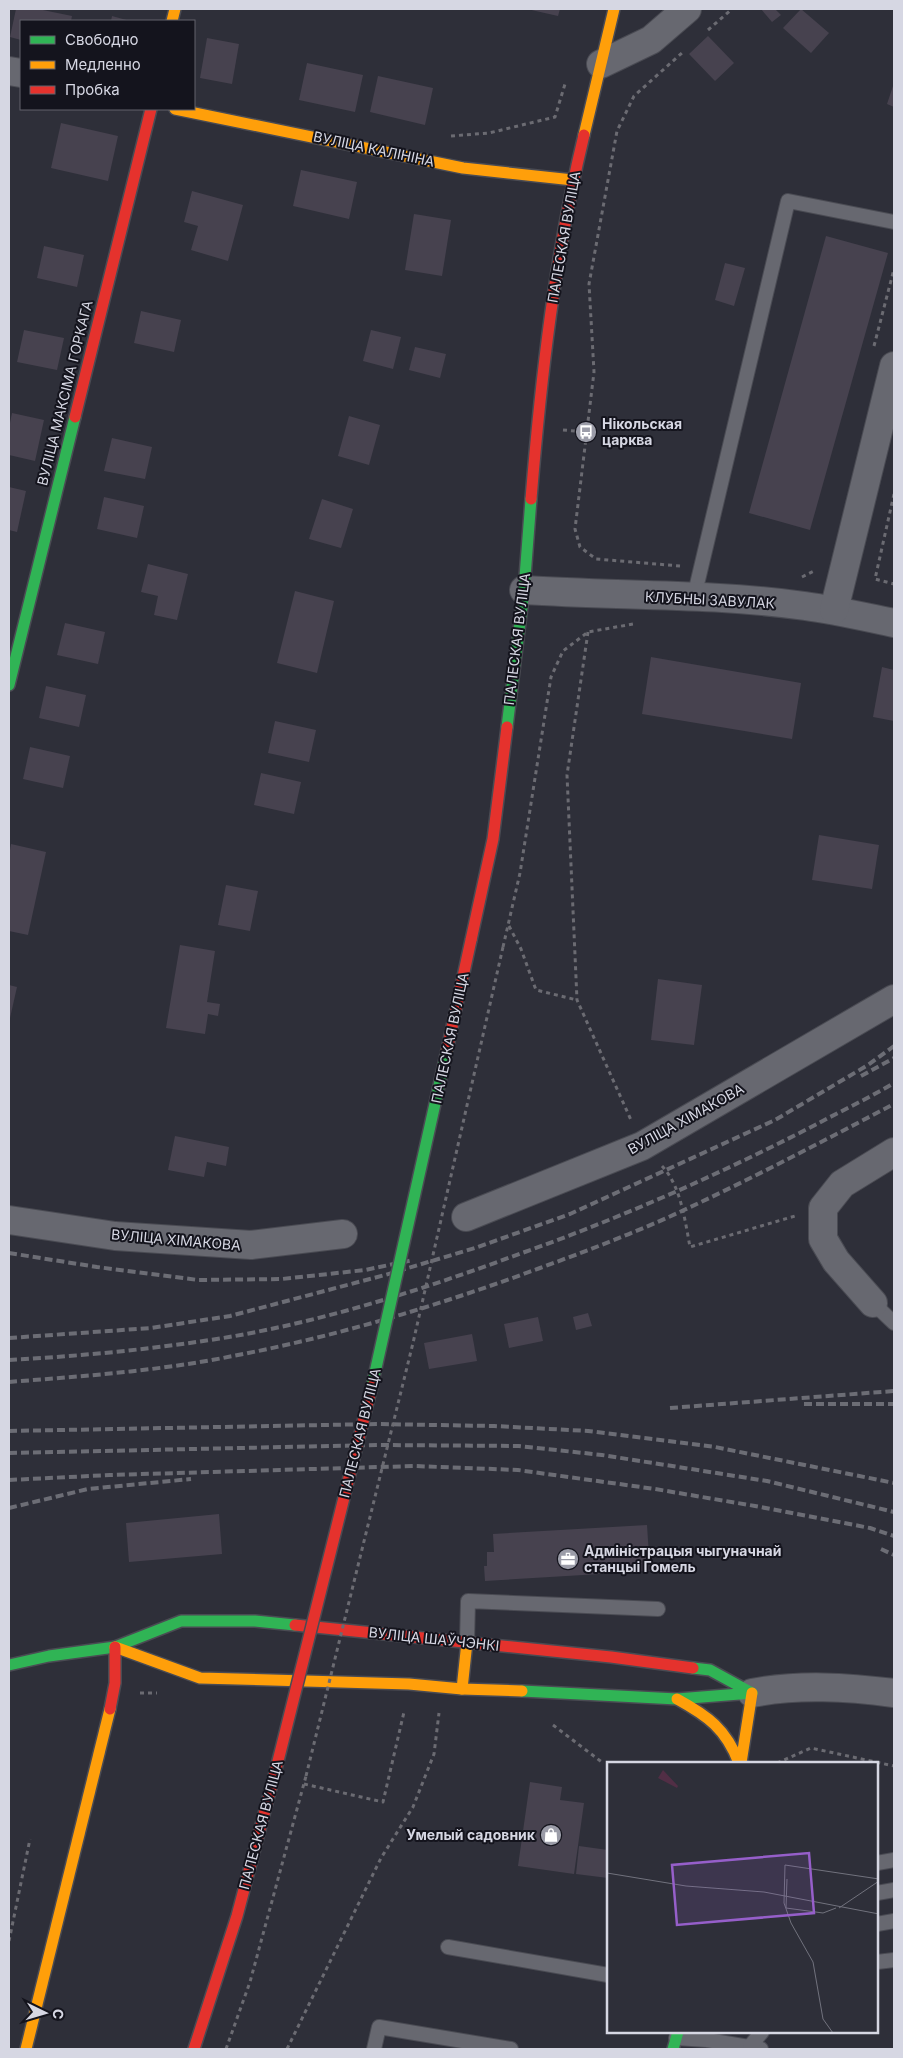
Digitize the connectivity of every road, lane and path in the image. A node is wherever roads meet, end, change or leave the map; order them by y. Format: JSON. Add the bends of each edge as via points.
{"nodes":[{"id":1,"x":614,"y":9,"type":"edge"},
{"id":2,"x":685,"y":10,"type":"edge"},
{"id":3,"x":600,"y":64,"type":"junction"},
{"id":4,"x":566,"y":81,"type":"dead end"},
{"id":5,"x":634,"y":96,"type":"dead end"},
{"id":6,"x":151,"y":110,"type":"edge"},
{"id":7,"x":181,"y":110,"type":"edge"},
{"id":8,"x":442,"y":136,"type":"dead end"},
{"id":9,"x":573,"y":180,"type":"junction"},
{"id":10,"x":894,"y":222,"type":"edge"},
{"id":11,"x":894,"y":269,"type":"edge"},
{"id":12,"x":883,"y":360,"type":"edge"},
{"id":13,"x":894,"y":494,"type":"edge"},
{"id":14,"x":700,"y":567,"type":"junction"},
{"id":15,"x":816,"y":570,"type":"dead end"},
{"id":16,"x":794,"y":580,"type":"dead end"},
{"id":17,"x":894,"y":584,"type":"edge"},
{"id":18,"x":524,"y":590,"type":"junction"},
{"id":19,"x":694,"y":597,"type":"junction"},
{"id":20,"x":834,"y":610,"type":"junction"},
{"id":21,"x":894,"y":623,"type":"edge"},
{"id":22,"x":9,"y":685,"type":"edge"},
{"id":23,"x":508,"y":925,"type":"junction"},
{"id":24,"x":503,"y":947,"type":"dead end"},
{"id":25,"x":894,"y":999,"type":"edge"},
{"id":26,"x":577,"y":1000,"type":"junction"},
{"id":27,"x":642,"y":1146,"type":"junction"},
{"id":28,"x":894,"y":1152,"type":"edge"},
{"id":29,"x":823,"y":1208,"type":"junction"},
{"id":30,"x":466,"y":1218,"type":"dead end"},
{"id":31,"x":9,"y":1220,"type":"edge"},
{"id":32,"x":343,"y":1234,"type":"dead end"},
{"id":33,"x":873,"y":1303,"type":"joint"},
{"id":34,"x":894,"y":1323,"type":"edge"},
{"id":35,"x":658,"y":1609,"type":"dead end"},
{"id":36,"x":466,"y":1642,"type":"junction"},
{"id":37,"x":114,"y":1647,"type":"junction"},
{"id":38,"x":9,"y":1665,"type":"edge"},
{"id":39,"x":462,"y":1689,"type":"junction"},
{"id":40,"x":752,"y":1693,"type":"junction"},
{"id":41,"x":894,"y":1693,"type":"edge"},
{"id":42,"x":676,"y":1699,"type":"junction"},
{"id":43,"x":405,"y":1707,"type":"dead end"},
{"id":44,"x":440,"y":1713,"type":"dead end"},
{"id":45,"x":553,"y":1725,"type":"dead end"},
{"id":46,"x":740,"y":1762,"type":"edge"},
{"id":47,"x":740,"y":1762,"type":"edge"},
{"id":48,"x":779,"y":1762,"type":"edge"},
{"id":49,"x":876,"y":1762,"type":"edge"},
{"id":50,"x":603,"y":1763,"type":"dead end"},
{"id":51,"x":878,"y":1763,"type":"edge"},
{"id":52,"x":894,"y":1766,"type":"edge"},
{"id":53,"x":304,"y":1784,"type":"dead end"},
{"id":54,"x":30,"y":1838,"type":"dead end"},
{"id":55,"x":894,"y":1860,"type":"edge"},
{"id":56,"x":878,"y":1863,"type":"edge"},
{"id":57,"x":894,"y":1890,"type":"edge"},
{"id":58,"x":878,"y":1893,"type":"edge"},
{"id":59,"x":894,"y":1921,"type":"edge"},
{"id":60,"x":878,"y":1924,"type":"edge"},
{"id":61,"x":9,"y":1941,"type":"edge"},
{"id":62,"x":448,"y":1947,"type":"dead end"},
{"id":63,"x":894,"y":1960,"type":"edge"},
{"id":64,"x":878,"y":1962,"type":"edge"},
{"id":65,"x":607,"y":1975,"type":"edge"},
{"id":66,"x":762,"y":2033,"type":"edge"},
{"id":67,"x":676,"y":2040,"type":"edge"},
{"id":68,"x":467,"y":2046,"type":"edge"},
{"id":69,"x":755,"y":2048,"type":"edge"},
{"id":70,"x":26,"y":2049,"type":"edge"},
{"id":71,"x":194,"y":2049,"type":"edge"},
{"id":72,"x":287,"y":2049,"type":"edge"},
{"id":73,"x":374,"y":2049,"type":"edge"},
{"id":74,"x":510,"y":2049,"type":"edge"}],
"edges":[{"from":1,"to":3,"type":"main road","name":"ПАЛЕСКАЯ ВУЛІЦА"},
{"from":2,"to":3,"type":"street","via":[[651,40]]},
{"from":3,"to":9,"type":"main road","name":"ПАЛЕСКАЯ ВУЛІЦА"},
{"from":4,"to":8,"type":"path","via":[[556,117],[489,133]]},
{"from":5,"to":14,"type":"path","via":[[617,130],[589,284],[594,372],[575,529],[580,547],[596,559]]},
{"from":6,"to":22,"type":"main road","name":"ВУЛІЦА МАКСІМА ГОРКАГА"},
{"from":7,"to":9,"type":"main road","name":"ВУЛІЦА КАЛІНІНА","via":[[463,168]]},
{"from":9,"to":18,"type":"main road","name":"ПАЛЕСКАЯ ВУЛІЦА","via":[[550,319]]},
{"from":10,"to":14,"type":"lane","via":[[788,202]]},
{"from":11,"to":12,"type":"path"},
{"from":12,"to":20,"type":"street"},
{"from":13,"to":17,"type":"path","via":[[875,579]]},
{"from":14,"to":19,"type":"lane"},
{"from":15,"to":16,"type":"path"},
{"from":18,"to":19,"type":"street","name":"КЛУБНЫ ЗАВУЛАК"},
{"from":18,"to":71,"type":"main road","name":"ПАЛЕСКАЯ ВУЛІЦА","bridge":true,"via":[[493,838],[382,1344],[237,1916]]},
{"from":19,"to":20,"type":"street","name":"КЛУБНЫ ЗАВУЛАК"},
{"from":20,"to":21,"type":"street","name":"КЛУБНЫ ЗАВУЛАК"},
{"from":23,"to":24,"type":"path"},
{"from":23,"to":26,"type":"path","via":[[536,990]]},
{"from":23,"to":26,"type":"path","via":[[520,873],[551,677],[563,651],[588,632],[567,775]]},
{"from":25,"to":27,"type":"street","name":"ВУЛІЦА ХІМАКОВА"},
{"from":26,"to":27,"type":"path"},
{"from":27,"to":29,"type":"path","via":[[670,1178],[690,1247]]},
{"from":27,"to":30,"type":"street","name":"ВУЛІЦА ХІМАКОВА"},
{"from":28,"to":29,"type":"street","via":[[842,1184]]},
{"from":29,"to":33,"type":"street","via":[[823,1239],[836,1261]]},
{"from":31,"to":32,"type":"street","name":"ВУЛІЦА ХІМАКОВА","via":[[115,1236],[251,1246]]},
{"from":33,"to":34,"type":"lane"},
{"from":35,"to":36,"type":"lane","via":[[468,1601]]},
{"from":36,"to":37,"type":"main road","name":"ВУЛІЦА ШАЎЧЭНКІ","via":[[255,1621],[181,1620]]},
{"from":36,"to":39,"type":"main road"},
{"from":36,"to":40,"type":"main road","name":"ВУЛІЦА ШАЎЧЭНКІ","via":[[710,1670]]},
{"from":37,"to":38,"type":"main road","name":"ВУЛІЦА ШАЎЧЭНКІ"},
{"from":37,"to":39,"type":"main road","name":"ВУЛІЦА ШАЎЧЭНКІ","via":[[200,1678],[409,1684]]},
{"from":37,"to":70,"type":"main road","via":[[113,1695]]},
{"from":39,"to":42,"type":"main road","name":"ВУЛІЦА ШАЎЧЭНКІ"},
{"from":40,"to":41,"type":"street","name":"ВУЛІЦА ШАЎЧЭНКІ","via":[[792,1687],[851,1687]]},
{"from":40,"to":42,"type":"main road","name":"ВУЛІЦА ШАЎЧЭНКІ"},
{"from":40,"to":46,"type":"main road"},
{"from":42,"to":47,"type":"main road","name":"ВУЛІЦА ШАЎЧЭНКІ","via":[[707,1715],[718,1725],[735,1749]]},
{"from":43,"to":53,"type":"path","via":[[383,1802]]},
{"from":44,"to":72,"type":"path","via":[[434,1754],[413,1808],[381,1858]]},
{"from":45,"to":50,"type":"path"},
{"from":48,"to":49,"type":"path","via":[[811,1748]]},
{"from":51,"to":52,"type":"path"},
{"from":54,"to":61,"type":"path"},
{"from":55,"to":56,"type":"lane"},
{"from":57,"to":58,"type":"lane"},
{"from":59,"to":60,"type":"lane"},
{"from":62,"to":65,"type":"lane"},
{"from":63,"to":64,"type":"lane"},
{"from":66,"to":69,"type":"lane"},
{"from":67,"to":69,"type":"lane"},
{"from":68,"to":73,"type":"lane","via":[[379,2027]]},
{"from":68,"to":74,"type":"lane"}]}
